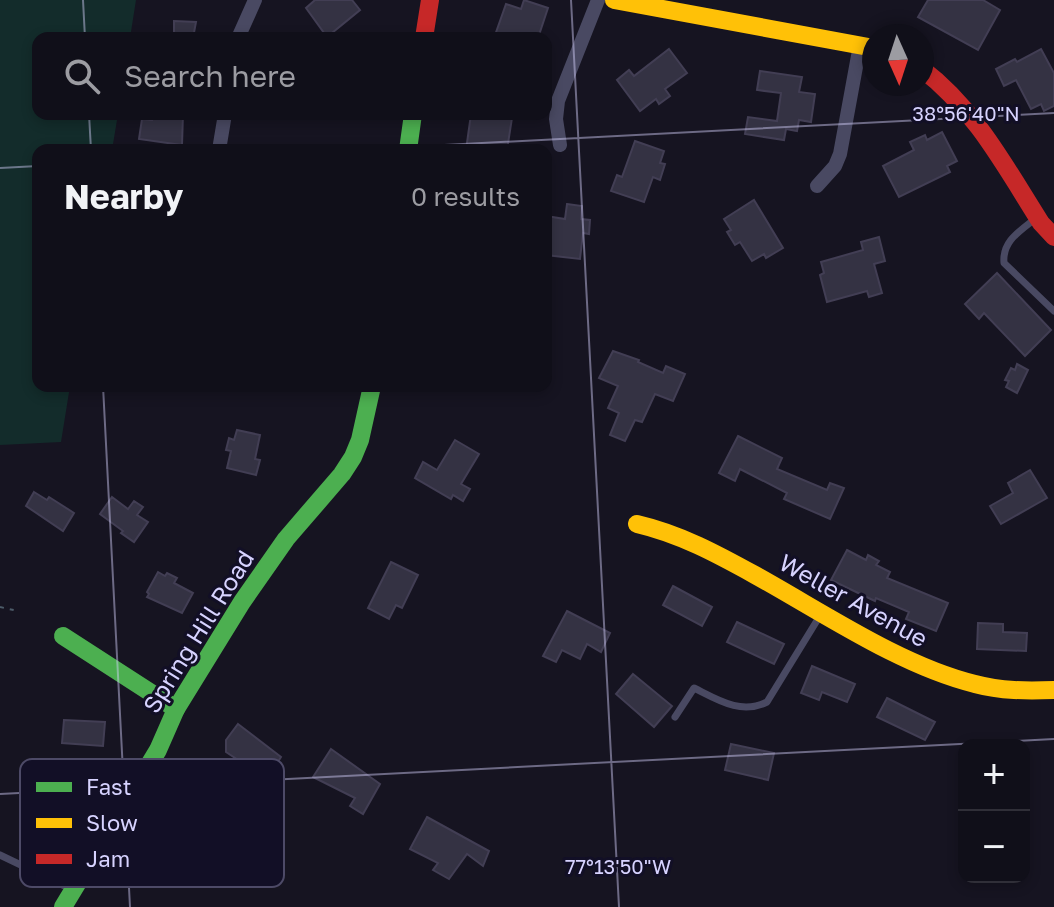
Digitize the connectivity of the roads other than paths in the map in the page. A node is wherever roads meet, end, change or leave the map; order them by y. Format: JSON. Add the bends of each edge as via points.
{"nodes":[{"id":1,"x":255,"y":0,"type":"edge"},
{"id":2,"x":430,"y":0,"type":"edge"},
{"id":3,"x":598,"y":0,"type":"edge"},
{"id":4,"x":614,"y":0,"type":"edge"},
{"id":5,"x":241,"y":32,"type":"edge"},
{"id":6,"x":425,"y":32,"type":"edge"},
{"id":7,"x":862,"y":45,"type":"edge"},
{"id":8,"x":862,"y":66,"type":"edge"},
{"id":9,"x":934,"y":77,"type":"edge"},
{"id":10,"x":224,"y":120,"type":"edge"},
{"id":11,"x":412,"y":120,"type":"edge"},
{"id":12,"x":220,"y":144,"type":"edge"},
{"id":13,"x":409,"y":144,"type":"edge"},
{"id":14,"x":560,"y":145,"type":"dead end"},
{"id":15,"x":817,"y":186,"type":"dead end"},
{"id":16,"x":1037,"y":217,"type":"junction"},
{"id":17,"x":1054,"y":237,"type":"edge"},
{"id":18,"x":1054,"y":311,"type":"edge"},
{"id":19,"x":371,"y":392,"type":"edge"},
{"id":20,"x":637,"y":524,"type":"dead end"},
{"id":21,"x":822,"y":613,"type":"junction"},
{"id":22,"x":63,"y":636,"type":"dead end"},
{"id":23,"x":1054,"y":690,"type":"edge"},
{"id":24,"x":176,"y":709,"type":"junction"},
{"id":25,"x":675,"y":717,"type":"dead end"},
{"id":26,"x":153,"y":759,"type":"edge"},
{"id":27,"x":0,"y":855,"type":"edge"},
{"id":28,"x":20,"y":865,"type":"edge"},
{"id":29,"x":67,"y":887,"type":"edge"},
{"id":30,"x":75,"y":887,"type":"edge"},
{"id":31,"x":73,"y":890,"type":"junction"},
{"id":32,"x":63,"y":907,"type":"edge"}],
"edges":[{"from":1,"to":5,"type":"street"},
{"from":2,"to":6,"type":"street"},
{"from":3,"to":14,"type":"street","via":[[558,101]]},
{"from":4,"to":7,"type":"street"},
{"from":8,"to":15,"type":"street","via":[[840,154]]},
{"from":9,"to":16,"type":"street","via":[[966,111]]},
{"from":10,"to":12,"type":"street"},
{"from":11,"to":13,"type":"street"},
{"from":16,"to":17,"type":"street"},
{"from":16,"to":18,"type":"lane","via":[[1007,243],[1004,263]]},
{"from":19,"to":24,"type":"street","name":"Spring Hill Road","via":[[353,457],[286,539]]},
{"from":20,"to":21,"type":"street","name":"Weller Avenue","via":[[675,534]]},
{"from":21,"to":23,"type":"street","name":"Weller Avenue","via":[[956,680],[1011,691]]},
{"from":21,"to":25,"type":"lane","via":[[767,702],[740,707],[694,688]]},
{"from":22,"to":24,"type":"street"},
{"from":24,"to":26,"type":"street","name":"Spring Hill Road"},
{"from":27,"to":28,"type":"lane"},
{"from":29,"to":31,"type":"lane"},
{"from":30,"to":31,"type":"street","name":"Spring Hill Road"},
{"from":31,"to":32,"type":"street","name":"Spring Hill Road"}]}
